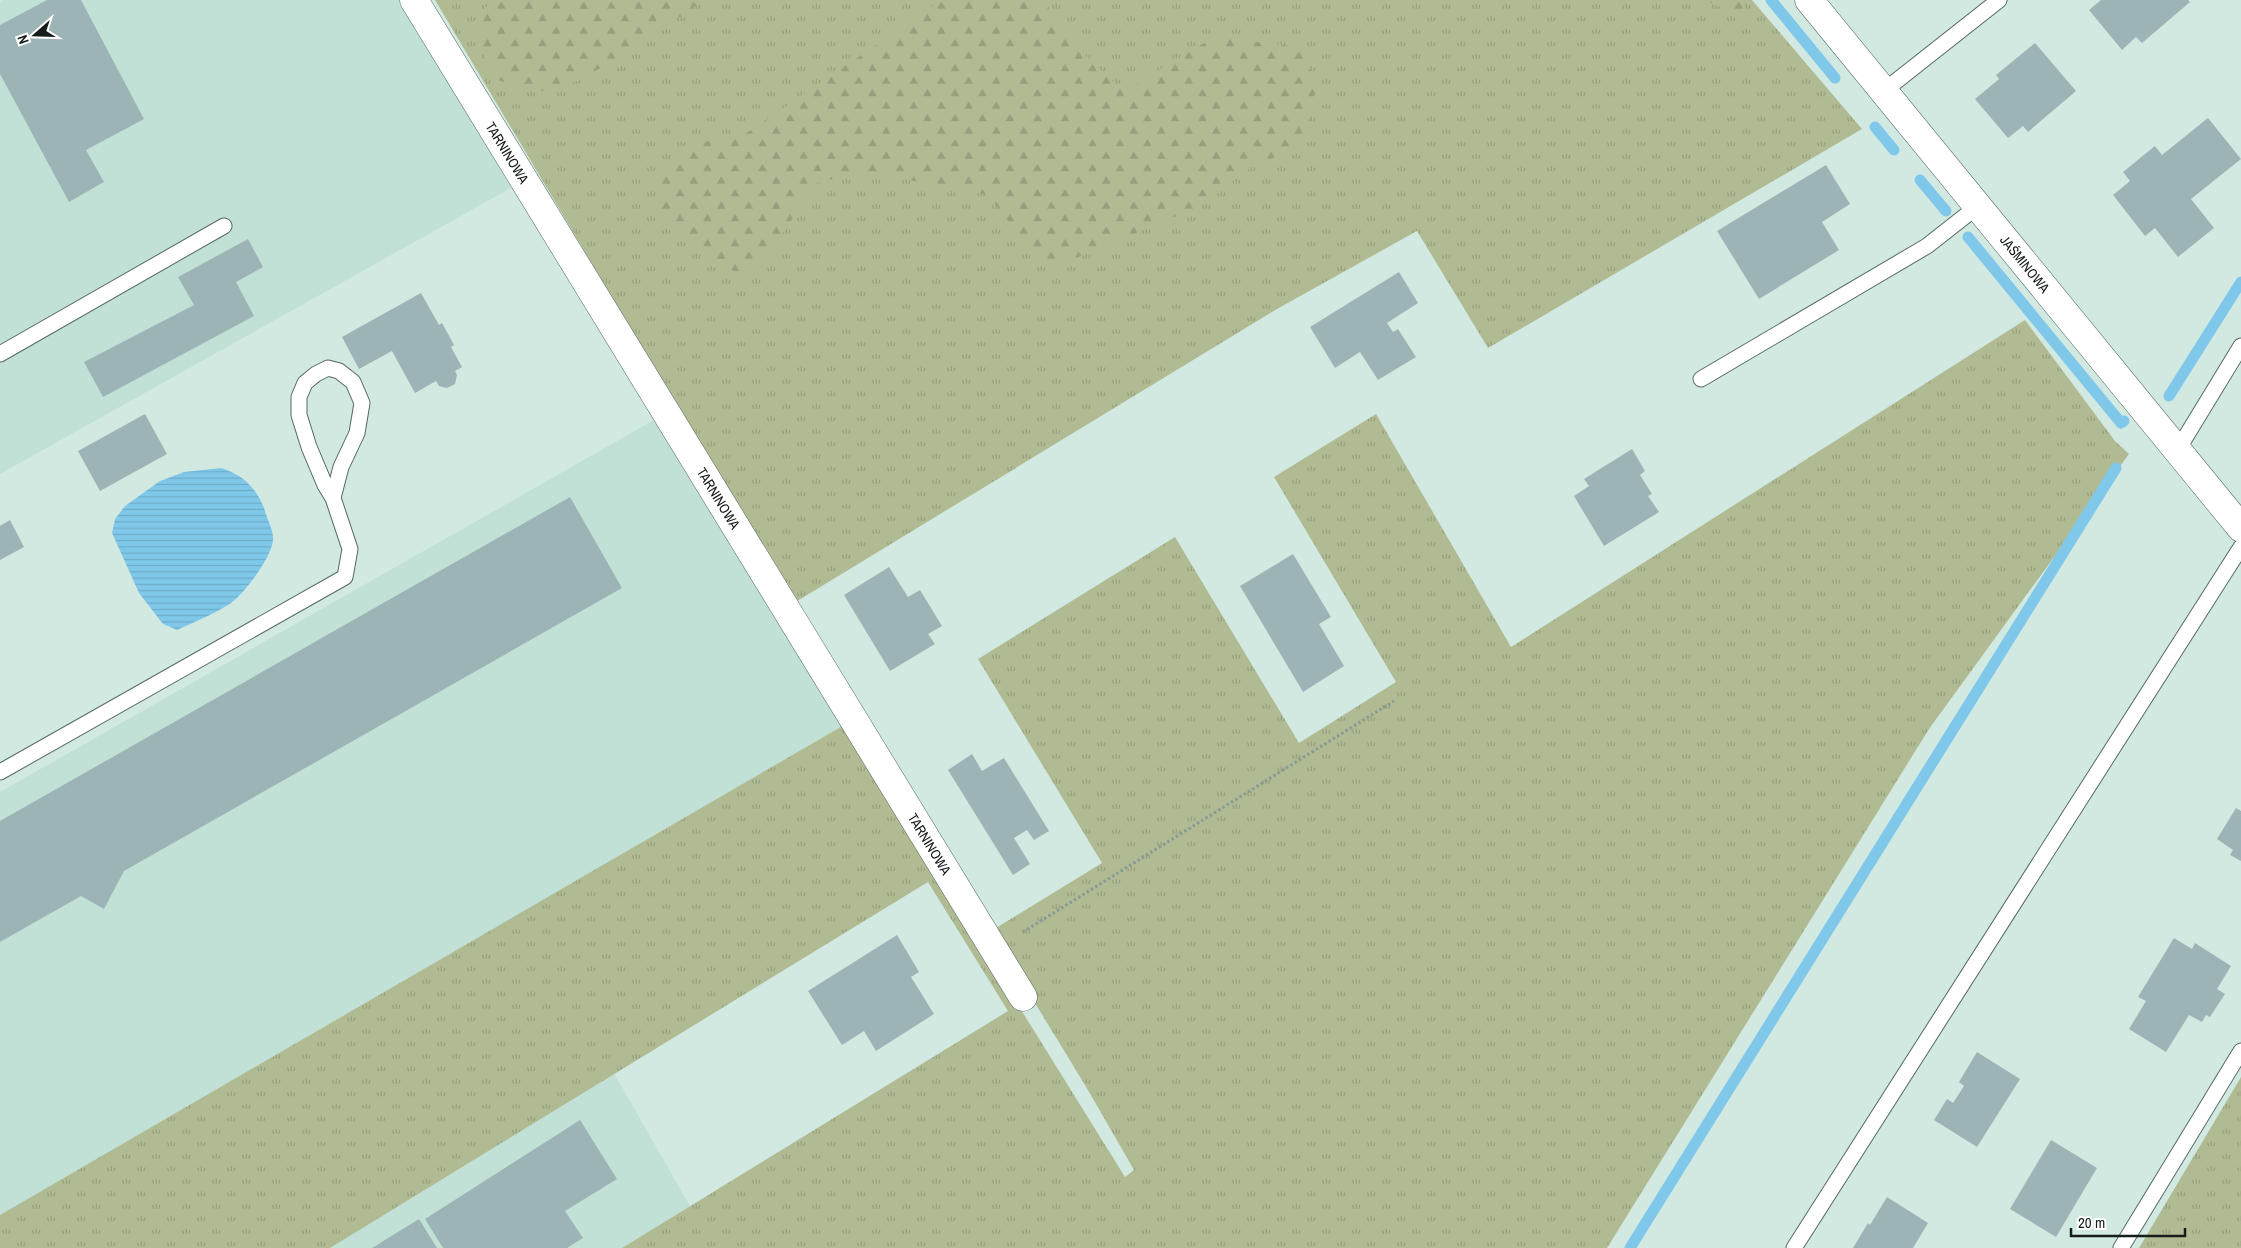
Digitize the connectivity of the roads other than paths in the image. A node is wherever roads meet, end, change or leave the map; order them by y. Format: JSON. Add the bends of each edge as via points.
{"nodes":[{"id":1,"x":414,"y":0,"type":"edge"},
{"id":2,"x":1810,"y":0,"type":"edge"},
{"id":3,"x":1999,"y":0,"type":"edge"},
{"id":4,"x":1885,"y":90,"type":"junction"},
{"id":5,"x":1978,"y":206,"type":"junction"},
{"id":6,"x":224,"y":226,"type":"dead end"},
{"id":7,"x":2241,"y":346,"type":"edge"},
{"id":8,"x":0,"y":354,"type":"edge"},
{"id":9,"x":1701,"y":379,"type":"dead end"},
{"id":10,"x":2177,"y":451,"type":"junction"},
{"id":11,"x":333,"y":498,"type":"junction"},
{"id":12,"x":2241,"y":528,"type":"edge"},
{"id":13,"x":2241,"y":547,"type":"edge"},
{"id":14,"x":0,"y":772,"type":"edge"},
{"id":15,"x":1023,"y":997,"type":"dead end"},
{"id":16,"x":2241,"y":1051,"type":"edge"},
{"id":17,"x":1794,"y":1248,"type":"edge"},
{"id":18,"x":2121,"y":1248,"type":"edge"}],
"edges":[{"from":1,"to":15,"type":"street","name":"TARNINOWA"},
{"from":2,"to":4,"type":"street","name":"JAŚMINOWA"},
{"from":3,"to":4,"type":"lane"},
{"from":4,"to":5,"type":"street","name":"JAŚMINOWA"},
{"from":5,"to":9,"type":"lane","via":[[1927,246]]},
{"from":5,"to":10,"type":"street","name":"JAŚMINOWA"},
{"from":6,"to":8,"type":"lane"},
{"from":7,"to":10,"type":"lane"},
{"from":10,"to":12,"type":"street","name":"JAŚMINOWA"},
{"from":11,"to":11,"type":"lane","via":[[341,467],[357,433],[362,403],[353,382],[339,371],[328,368],[305,383],[299,397],[299,415],[309,447]]},
{"from":11,"to":14,"type":"lane","via":[[350,549],[345,577]]},
{"from":13,"to":17,"type":"lane"},
{"from":16,"to":18,"type":"lane"}]}
